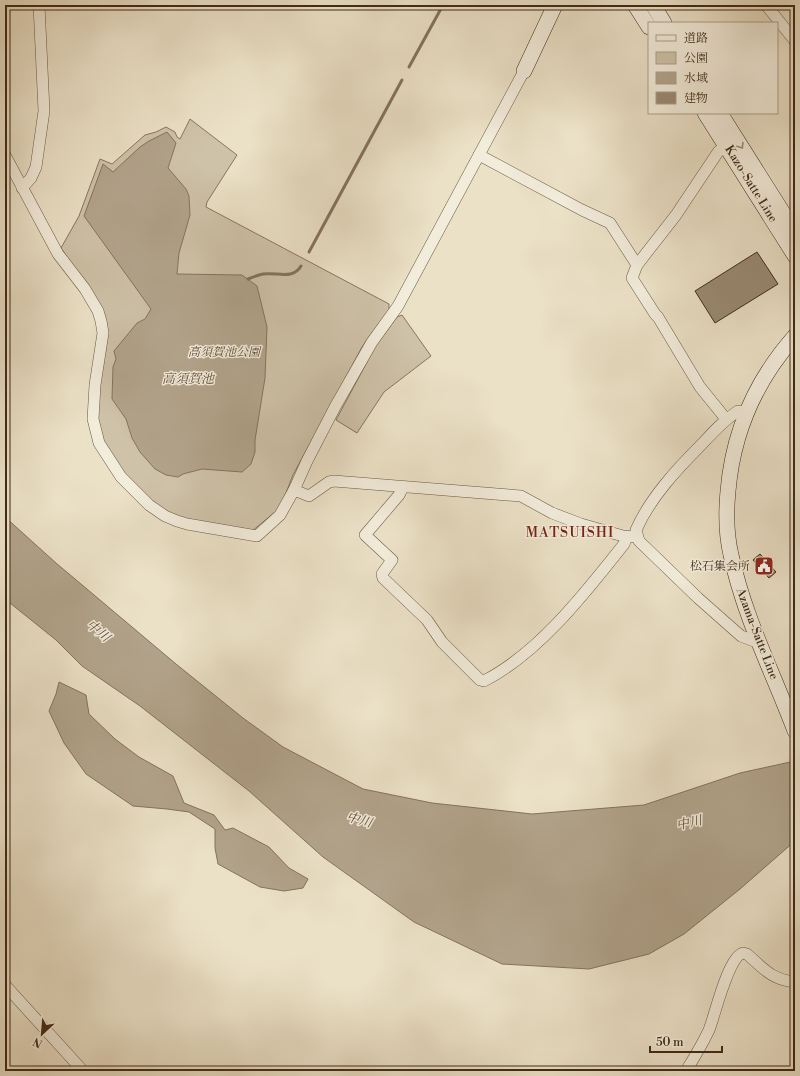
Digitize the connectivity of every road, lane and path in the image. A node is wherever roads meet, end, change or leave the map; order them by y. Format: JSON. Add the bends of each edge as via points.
{"nodes":[{"id":1,"x":38,"y":5,"type":"edge"},
{"id":2,"x":556,"y":5,"type":"edge"},
{"id":3,"x":635,"y":5,"type":"edge"},
{"id":4,"x":653,"y":5,"type":"edge"},
{"id":5,"x":766,"y":5,"type":"edge"},
{"id":6,"x":663,"y":22,"type":"edge"},
{"id":7,"x":648,"y":24,"type":"edge"},
{"id":8,"x":795,"y":40,"type":"edge"},
{"id":9,"x":524,"y":71,"type":"joint"},
{"id":10,"x":706,"y":114,"type":"edge"},
{"id":11,"x":721,"y":114,"type":"edge"},
{"id":12,"x":726,"y":145,"type":"junction"},
{"id":13,"x":5,"y":155,"type":"edge"},
{"id":14,"x":479,"y":155,"type":"junction"},
{"id":15,"x":22,"y":188,"type":"junction"},
{"id":16,"x":795,"y":232,"type":"edge"},
{"id":17,"x":795,"y":256,"type":"edge"},
{"id":18,"x":637,"y":265,"type":"junction"},
{"id":19,"x":795,"y":336,"type":"edge"},
{"id":20,"x":746,"y":412,"type":"junction"},
{"id":21,"x":726,"y":419,"type":"junction"},
{"id":22,"x":403,"y":487,"type":"junction"},
{"id":23,"x":294,"y":490,"type":"junction"},
{"id":24,"x":632,"y":537,"type":"junction"},
{"id":25,"x":759,"y":641,"type":"junction"},
{"id":26,"x":795,"y":731,"type":"edge"},
{"id":27,"x":795,"y":982,"type":"edge"},
{"id":28,"x":5,"y":985,"type":"edge"},
{"id":29,"x":83,"y":1071,"type":"edge"},
{"id":30,"x":686,"y":1071,"type":"edge"}],
"edges":[{"from":1,"to":15,"type":"street","via":[[44,112],[36,167]]},
{"from":2,"to":9,"type":"main road"},
{"from":3,"to":7,"type":"main road"},
{"from":4,"to":6,"type":"main road"},
{"from":5,"to":8,"type":"street"},
{"from":9,"to":14,"type":"street"},
{"from":10,"to":12,"type":"main road","name":"Kazo-Satte Line"},
{"from":11,"to":16,"type":"main road","name":"Kazo-Satte Line","one_way":true},
{"from":12,"to":17,"type":"main road","name":"Kazo-Satte Line"},
{"from":12,"to":18,"type":"street","via":[[718,152],[676,215]]},
{"from":13,"to":15,"type":"street"},
{"from":14,"to":18,"type":"street","via":[[610,223]]},
{"from":14,"to":23,"type":"street","via":[[398,306],[366,351]]},
{"from":15,"to":23,"type":"street","via":[[58,254],[85,290],[100,316],[103,333],[94,385],[94,419],[99,443],[121,477],[149,505],[165,516],[187,524],[257,536],[280,515]]},
{"from":18,"to":21,"type":"street","via":[[632,278],[700,387]]},
{"from":19,"to":20,"type":"main road","name":"Azama-Satte Line","via":[[765,376]]},
{"from":20,"to":21,"type":"street","via":[[738,411]]},
{"from":20,"to":25,"type":"main road","name":"Azama-Satte Line","via":[[733,453],[727,496],[727,524],[730,554]]},
{"from":21,"to":24,"type":"street","via":[[664,486]]},
{"from":22,"to":23,"type":"street","via":[[334,481],[309,496]]},
{"from":22,"to":24,"type":"street","via":[[521,496],[552,513],[581,524]]},
{"from":22,"to":24,"type":"street","via":[[365,535],[392,560],[382,574],[383,578],[428,620],[442,642],[484,682],[507,668],[552,629]]},
{"from":24,"to":25,"type":"street","via":[[741,636]]},
{"from":25,"to":26,"type":"main road","name":"Azama-Satte Line"},
{"from":27,"to":30,"type":"street","via":[[773,976],[747,954],[738,956],[723,987],[709,1030]]},
{"from":28,"to":29,"type":"street"}]}
